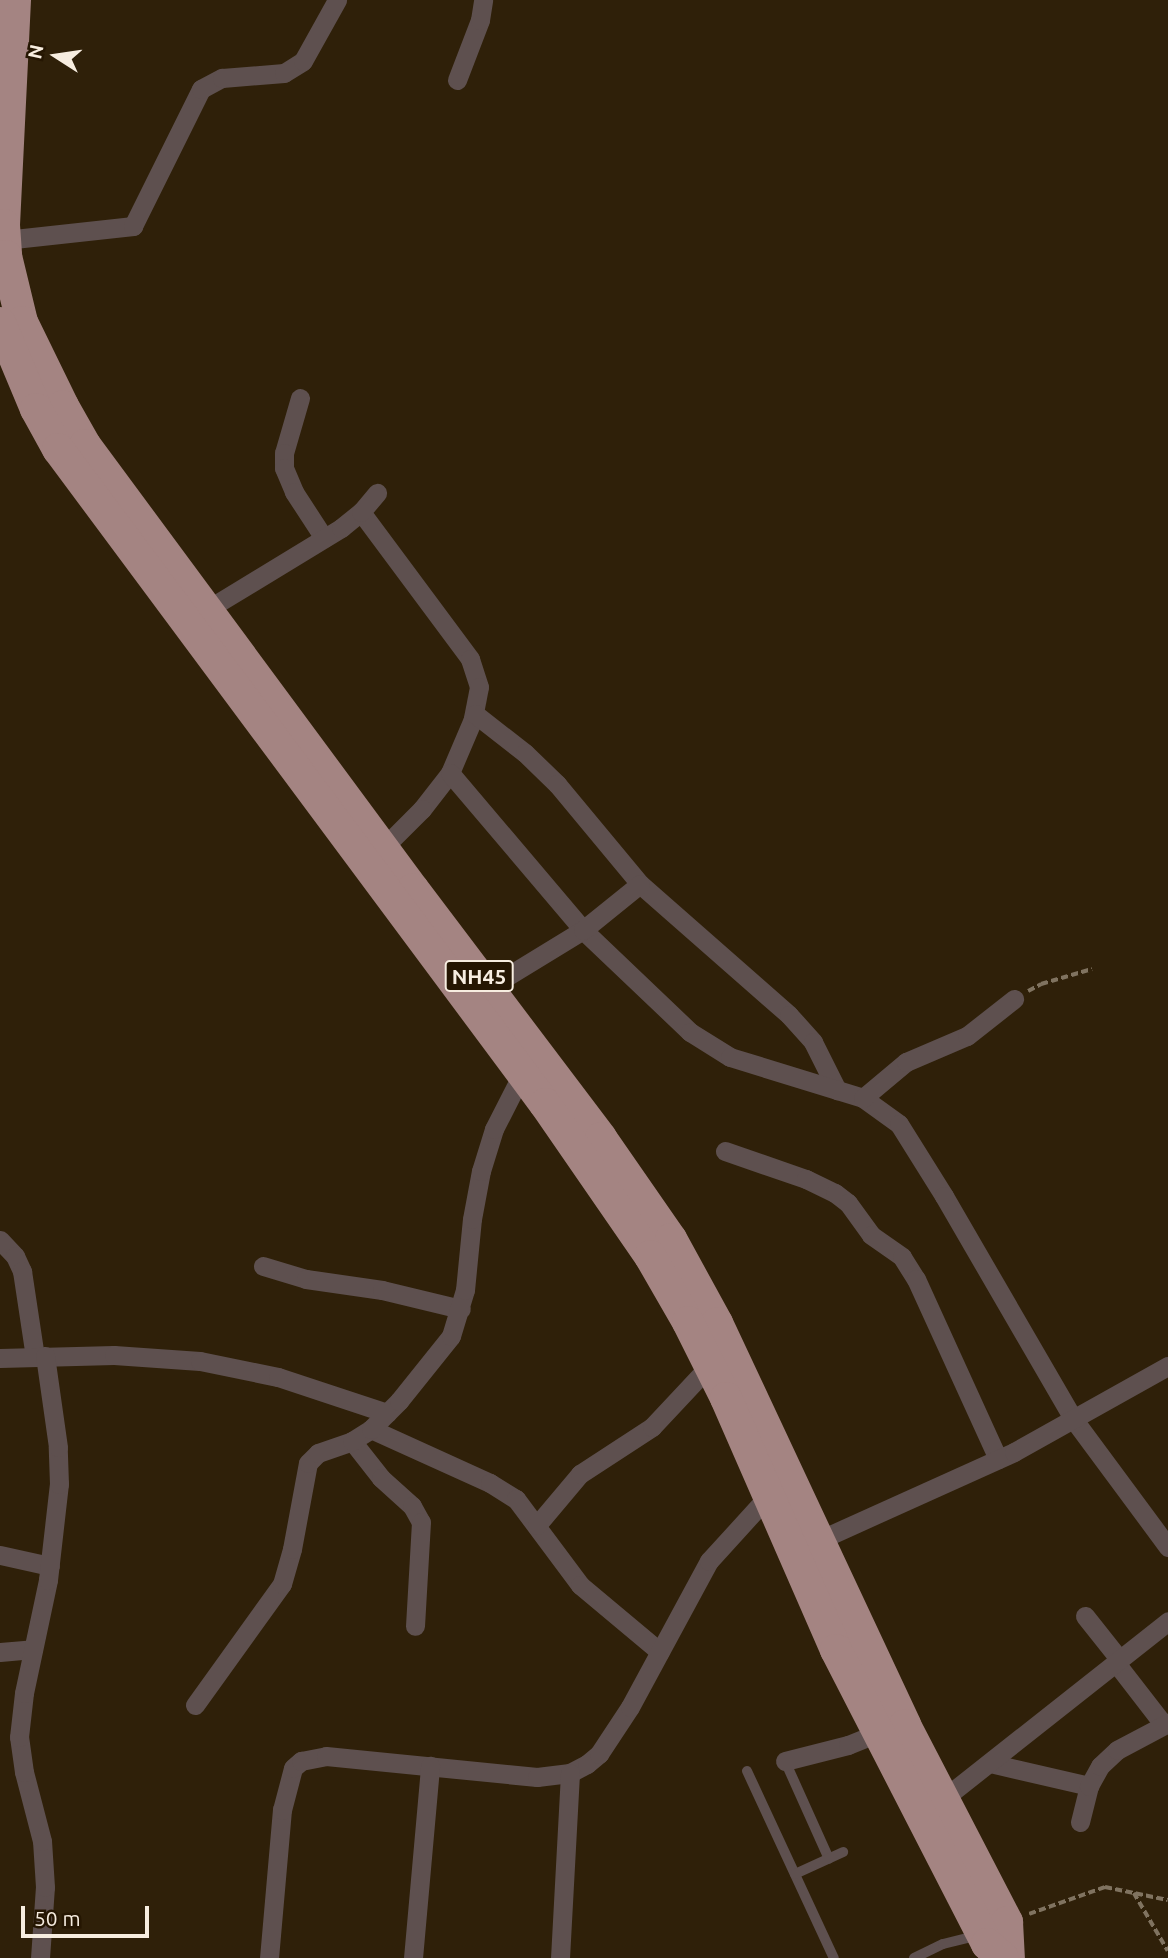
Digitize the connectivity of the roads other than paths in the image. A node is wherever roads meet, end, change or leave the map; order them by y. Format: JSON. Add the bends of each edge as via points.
{"nodes":[{"id":1,"x":15,"y":0,"type":"edge"},
{"id":2,"x":337,"y":0,"type":"edge"},
{"id":3,"x":483,"y":0,"type":"edge"},
{"id":4,"x":457,"y":80,"type":"dead end"},
{"id":5,"x":5,"y":240,"type":"junction"},
{"id":6,"x":0,"y":323,"type":"edge"},
{"id":7,"x":300,"y":398,"type":"dead end"},
{"id":8,"x":377,"y":493,"type":"dead end"},
{"id":9,"x":361,"y":512,"type":"junction"},
{"id":10,"x":324,"y":538,"type":"junction"},
{"id":11,"x":208,"y":609,"type":"junction"},
{"id":12,"x":475,"y":713,"type":"junction"},
{"id":13,"x":450,"y":774,"type":"junction"},
{"id":14,"x":383,"y":848,"type":"junction"},
{"id":15,"x":640,"y":884,"type":"junction"},
{"id":16,"x":583,"y":930,"type":"junction"},
{"id":17,"x":488,"y":988,"type":"junction"},
{"id":18,"x":1014,"y":999,"type":"road end"},
{"id":19,"x":522,"y":1074,"type":"junction"},
{"id":20,"x":837,"y":1090,"type":"junction"},
{"id":21,"x":863,"y":1098,"type":"junction"},
{"id":22,"x":725,"y":1152,"type":"dead end"},
{"id":23,"x":0,"y":1240,"type":"edge"},
{"id":24,"x":263,"y":1266,"type":"dead end"},
{"id":25,"x":461,"y":1309,"type":"junction"},
{"id":26,"x":40,"y":1357,"type":"junction"},
{"id":27,"x":0,"y":1358,"type":"edge"},
{"id":28,"x":710,"y":1365,"type":"junction"},
{"id":29,"x":1168,"y":1366,"type":"edge"},
{"id":30,"x":387,"y":1413,"type":"junction"},
{"id":31,"x":1074,"y":1420,"type":"junction"},
{"id":32,"x":371,"y":1429,"type":"junction"},
{"id":33,"x":352,"y":1441,"type":"junction"},
{"id":34,"x":998,"y":1459,"type":"junction"},
{"id":35,"x":769,"y":1495,"type":"junction"},
{"id":36,"x":537,"y":1525,"type":"junction"},
{"id":37,"x":817,"y":1541,"type":"junction"},
{"id":38,"x":1168,"y":1547,"type":"edge"},
{"id":39,"x":0,"y":1555,"type":"edge"},
{"id":40,"x":50,"y":1566,"type":"junction"},
{"id":41,"x":1085,"y":1616,"type":"dead end"},
{"id":42,"x":1168,"y":1622,"type":"edge"},
{"id":43,"x":415,"y":1626,"type":"dead end"},
{"id":44,"x":33,"y":1650,"type":"junction"},
{"id":45,"x":0,"y":1652,"type":"edge"},
{"id":46,"x":660,"y":1652,"type":"junction"},
{"id":47,"x":1118,"y":1661,"type":"junction"},
{"id":48,"x":195,"y":1705,"type":"dead end"},
{"id":49,"x":1166,"y":1724,"type":"edge"},
{"id":50,"x":878,"y":1732,"type":"junction"},
{"id":51,"x":785,"y":1761,"type":"joint"},
{"id":52,"x":990,"y":1763,"type":"junction"},
{"id":53,"x":430,"y":1766,"type":"junction"},
{"id":54,"x":747,"y":1771,"type":"dead end"},
{"id":55,"x":570,"y":1773,"type":"junction"},
{"id":56,"x":1089,"y":1786,"type":"junction"},
{"id":57,"x":943,"y":1799,"type":"junction"},
{"id":58,"x":1080,"y":1822,"type":"dead end"},
{"id":59,"x":843,"y":1852,"type":"dead end"},
{"id":60,"x":829,"y":1858,"type":"junction"},
{"id":61,"x":795,"y":1874,"type":"junction"},
{"id":62,"x":994,"y":1928,"type":"junction"},
{"id":63,"x":40,"y":1958,"type":"edge"},
{"id":64,"x":269,"y":1958,"type":"edge"},
{"id":65,"x":413,"y":1958,"type":"edge"},
{"id":66,"x":560,"y":1958,"type":"edge"},
{"id":67,"x":834,"y":1958,"type":"edge"},
{"id":68,"x":914,"y":1958,"type":"edge"},
{"id":69,"x":1003,"y":1958,"type":"edge"},
{"id":70,"x":1009,"y":1958,"type":"edge"}],
"edges":[{"from":1,"to":5,"type":"highway","number":"NH45"},
{"from":2,"to":5,"type":"street","via":[[303,61],[284,73],[222,78],[201,89],[133,226]]},
{"from":3,"to":4,"type":"street"},
{"from":5,"to":11,"type":"highway","number":"NH45","via":[[10,284],[22,322],[63,407],[85,445]]},
{"from":6,"to":19,"type":"highway","number":"NH45","via":[[58,449]]},
{"from":7,"to":10,"type":"street","via":[[284,468],[293,492]]},
{"from":8,"to":9,"type":"street"},
{"from":9,"to":10,"type":"street"},
{"from":9,"to":12,"type":"street","via":[[470,659],[479,687]]},
{"from":10,"to":11,"type":"street"},
{"from":11,"to":14,"type":"highway","number":"NH45"},
{"from":12,"to":13,"type":"street"},
{"from":12,"to":15,"type":"street","via":[[557,784]]},
{"from":13,"to":14,"type":"street"},
{"from":13,"to":16,"type":"street"},
{"from":14,"to":17,"type":"highway","number":"NH45"},
{"from":15,"to":16,"type":"street"},
{"from":15,"to":20,"type":"street","via":[[789,1015],[813,1042]]},
{"from":16,"to":17,"type":"street"},
{"from":16,"to":20,"type":"street","via":[[663,1009],[711,1046],[753,1066]]},
{"from":17,"to":37,"type":"highway","number":"NH45","via":[[671,1239],[717,1323]]},
{"from":18,"to":21,"type":"street","via":[[967,1037],[906,1062]]},
{"from":19,"to":25,"type":"street","via":[[494,1129],[481,1171]]},
{"from":19,"to":28,"type":"highway","number":"NH45","via":[[650,1256]]},
{"from":20,"to":21,"type":"street"},
{"from":21,"to":31,"type":"street","via":[[899,1124],[917,1149]]},
{"from":22,"to":34,"type":"street","via":[[835,1193],[871,1235],[902,1257]]},
{"from":23,"to":26,"type":"street","via":[[22,1271]]},
{"from":24,"to":25,"type":"street","via":[[306,1279],[382,1290]]},
{"from":25,"to":30,"type":"street","via":[[442,1349]]},
{"from":26,"to":27,"type":"street"},
{"from":26,"to":30,"type":"street","via":[[140,1355],[200,1361],[278,1377]]},
{"from":26,"to":40,"type":"street","via":[[58,1447]]},
{"from":28,"to":35,"type":"highway","number":"NH45"},
{"from":28,"to":36,"type":"street","via":[[652,1427],[580,1474]]},
{"from":29,"to":31,"type":"street"},
{"from":30,"to":32,"type":"street"},
{"from":31,"to":34,"type":"street"},
{"from":31,"to":38,"type":"street"},
{"from":32,"to":33,"type":"street"},
{"from":32,"to":36,"type":"street","via":[[506,1491]]},
{"from":33,"to":43,"type":"street","via":[[381,1478],[412,1506],[421,1522]]},
{"from":33,"to":48,"type":"street","via":[[318,1453],[308,1463],[282,1584]]},
{"from":34,"to":37,"type":"street"},
{"from":35,"to":46,"type":"street","via":[[709,1561]]},
{"from":35,"to":50,"type":"highway","number":"NH45","via":[[836,1650]]},
{"from":36,"to":46,"type":"street","via":[[594,1600]]},
{"from":37,"to":57,"type":"highway","number":"NH45"},
{"from":39,"to":40,"type":"street"},
{"from":40,"to":44,"type":"street"},
{"from":41,"to":47,"type":"street"},
{"from":42,"to":47,"type":"street"},
{"from":44,"to":45,"type":"street"},
{"from":44,"to":63,"type":"street","via":[[19,1737],[43,1851]]},
{"from":46,"to":55,"type":"street","via":[[605,1746]]},
{"from":47,"to":49,"type":"street"},
{"from":47,"to":52,"type":"street"},
{"from":49,"to":56,"type":"street","via":[[1108,1757]]},
{"from":50,"to":51,"type":"street"},
{"from":50,"to":62,"type":"highway","number":"NH45"},
{"from":51,"to":60,"type":"lane"},
{"from":52,"to":56,"type":"street"},
{"from":52,"to":57,"type":"street"},
{"from":53,"to":55,"type":"street","via":[[513,1776]]},
{"from":53,"to":64,"type":"street","via":[[326,1756],[301,1761],[293,1768],[282,1810]]},
{"from":53,"to":65,"type":"street"},
{"from":54,"to":61,"type":"lane"},
{"from":55,"to":66,"type":"street"},
{"from":56,"to":58,"type":"street"},
{"from":57,"to":62,"type":"highway","number":"NH45"},
{"from":59,"to":60,"type":"lane"},
{"from":60,"to":61,"type":"lane"},
{"from":61,"to":67,"type":"lane"},
{"from":62,"to":68,"type":"lane"},
{"from":62,"to":69,"type":"highway","number":"NH45","via":[[987,1944]]},
{"from":62,"to":70,"type":"highway","number":"NH45"}]}
